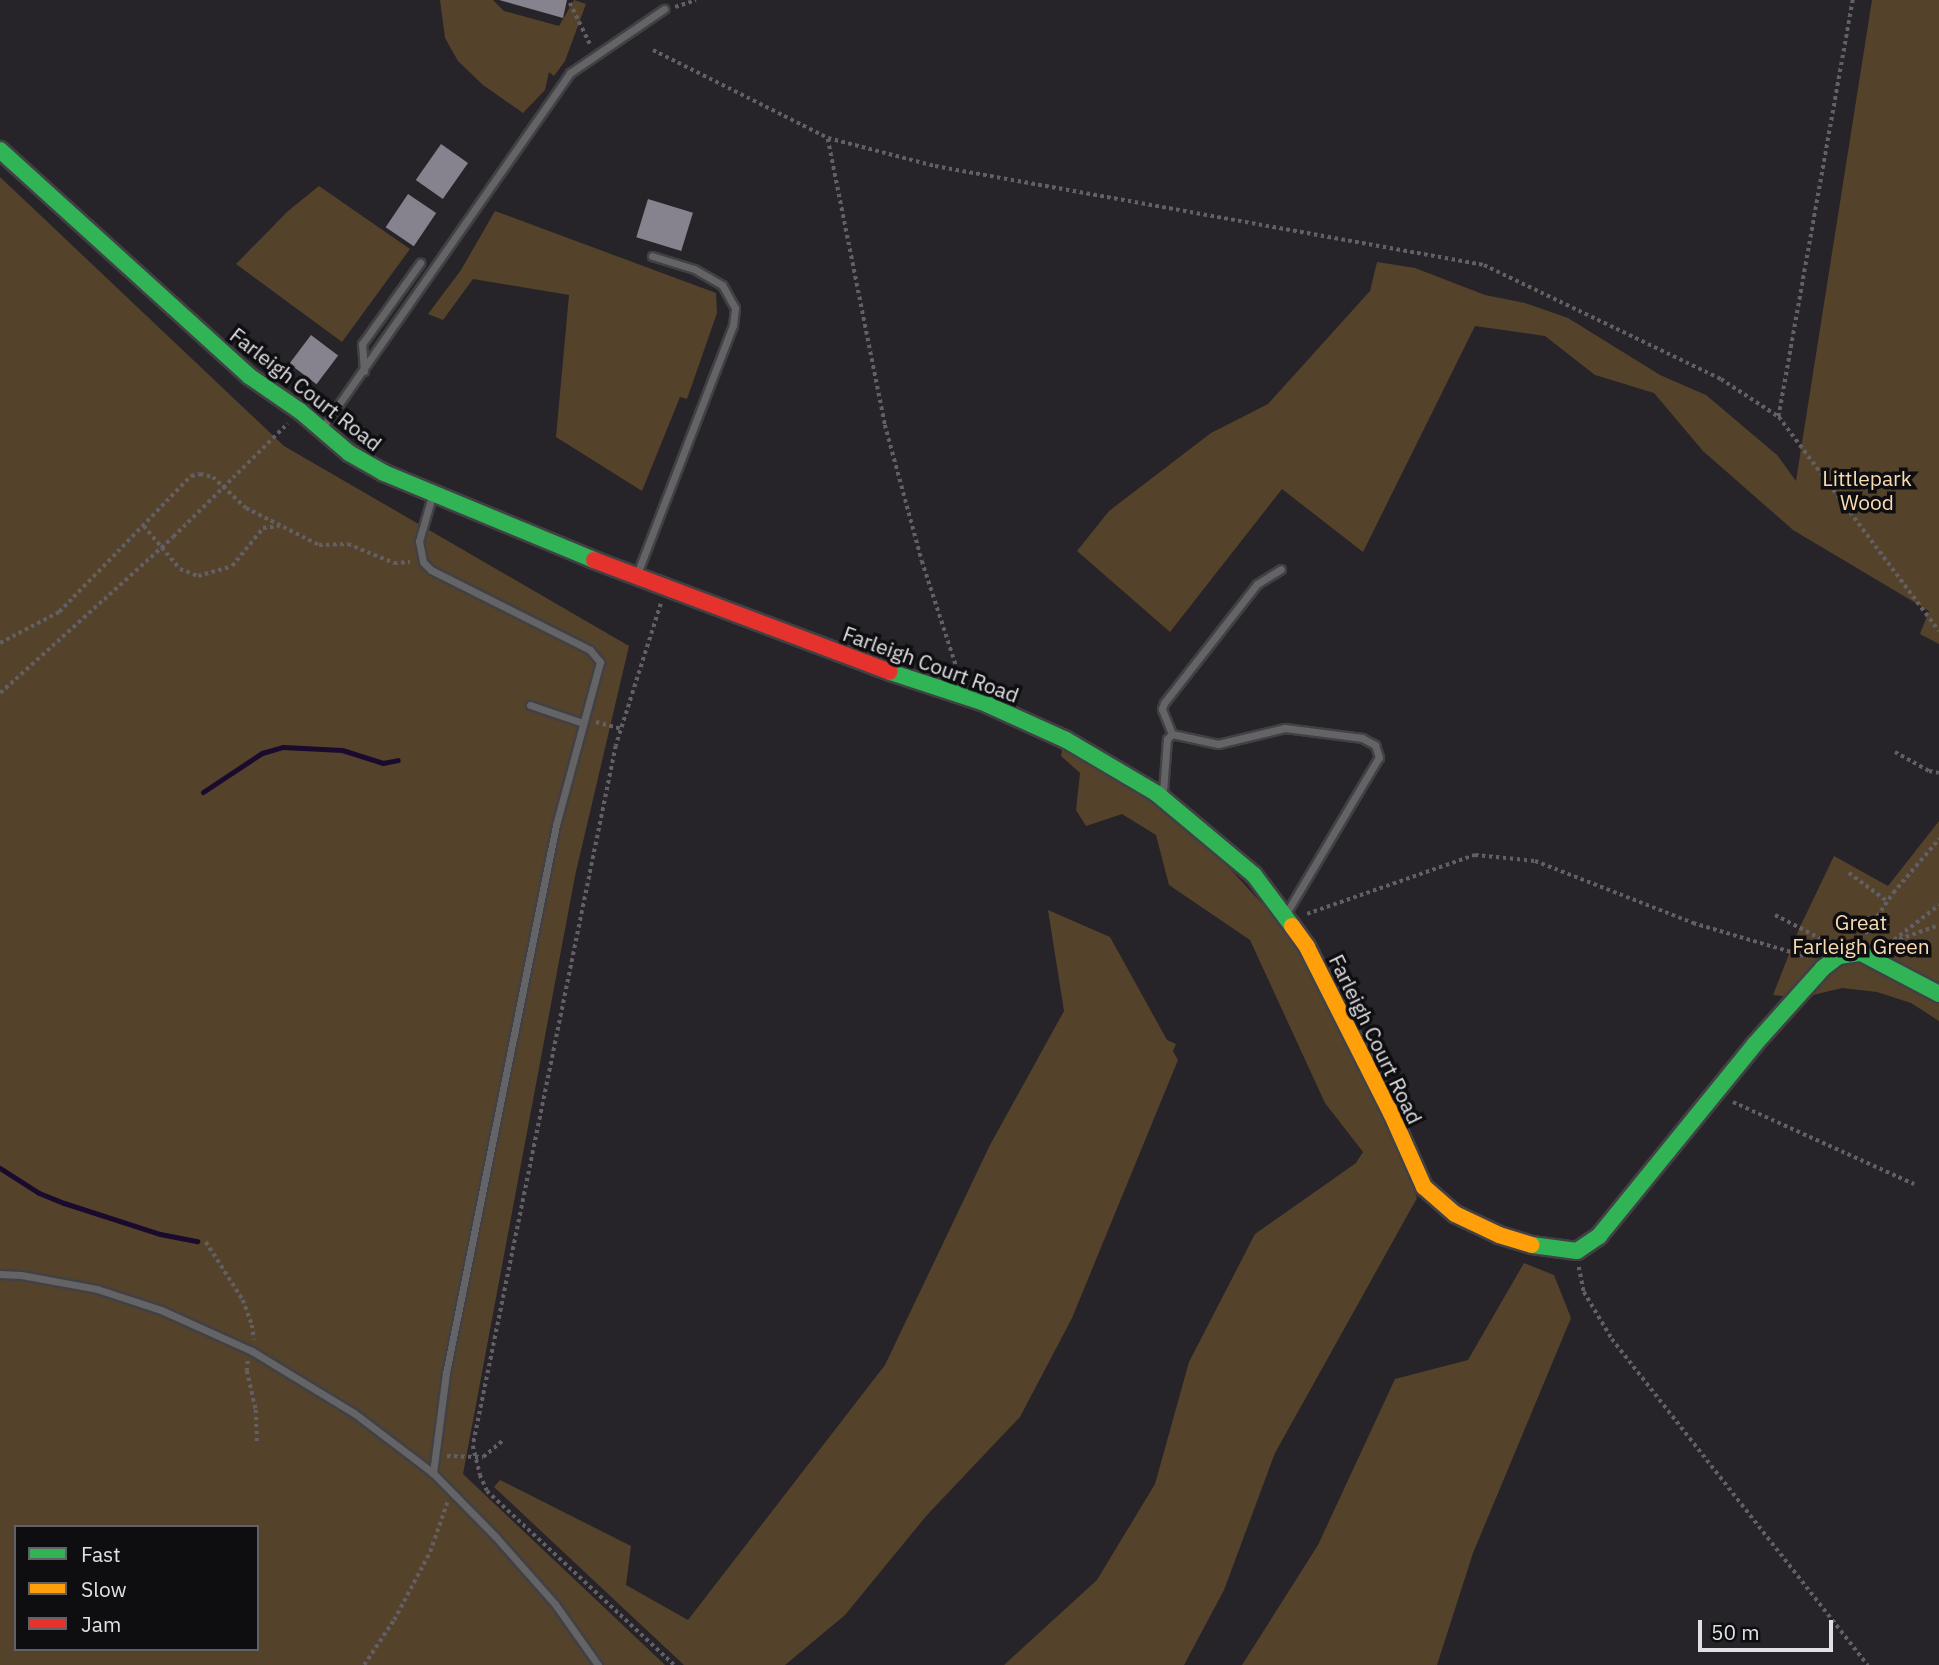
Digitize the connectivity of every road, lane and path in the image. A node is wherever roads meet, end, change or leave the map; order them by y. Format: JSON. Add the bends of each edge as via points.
{"nodes":[{"id":1,"x":696,"y":0,"type":"edge"},
{"id":2,"x":1853,"y":0,"type":"edge"},
{"id":3,"x":570,"y":3,"type":"dead end"},
{"id":4,"x":664,"y":9,"type":"joint"},
{"id":5,"x":653,"y":50,"type":"dead end"},
{"id":6,"x":597,"y":53,"type":"junction"},
{"id":7,"x":828,"y":138,"type":"junction"},
{"id":8,"x":0,"y":150,"type":"edge"},
{"id":9,"x":652,"y":256,"type":"dead end"},
{"id":10,"x":420,"y":263,"type":"dead end"},
{"id":11,"x":364,"y":372,"type":"junction"},
{"id":12,"x":300,"y":411,"type":"junction"},
{"id":13,"x":1779,"y":417,"type":"junction"},
{"id":14,"x":322,"y":429,"type":"junction"},
{"id":15,"x":223,"y":488,"type":"junction"},
{"id":16,"x":432,"y":494,"type":"junction"},
{"id":17,"x":144,"y":526,"type":"junction"},
{"id":18,"x":280,"y":526,"type":"junction"},
{"id":19,"x":162,"y":547,"type":"junction"},
{"id":20,"x":423,"y":562,"type":"junction"},
{"id":21,"x":1281,"y":569,"type":"dead end"},
{"id":22,"x":637,"y":575,"type":"junction"},
{"id":23,"x":666,"y":587,"type":"junction"},
{"id":24,"x":1939,"y":631,"type":"edge"},
{"id":25,"x":0,"y":643,"type":"edge"},
{"id":26,"x":0,"y":693,"type":"edge"},
{"id":27,"x":967,"y":697,"type":"junction"},
{"id":28,"x":530,"y":705,"type":"dead end"},
{"id":29,"x":584,"y":721,"type":"junction"},
{"id":30,"x":622,"y":729,"type":"junction"},
{"id":31,"x":1171,"y":734,"type":"junction"},
{"id":32,"x":1895,"y":751,"type":"dead end"},
{"id":33,"x":1939,"y":773,"type":"edge"},
{"id":34,"x":1161,"y":797,"type":"junction"},
{"id":35,"x":1939,"y":839,"type":"edge"},
{"id":36,"x":1849,"y":873,"type":"dead end"},
{"id":37,"x":1887,"y":901,"type":"junction"},
{"id":38,"x":1939,"y":905,"type":"edge"},
{"id":39,"x":1775,"y":915,"type":"dead end"},
{"id":40,"x":1287,"y":918,"type":"junction"},
{"id":41,"x":1939,"y":925,"type":"edge"},
{"id":42,"x":1889,"y":943,"type":"junction"},
{"id":43,"x":1861,"y":953,"type":"junction"},
{"id":44,"x":1834,"y":960,"type":"junction"},
{"id":45,"x":1939,"y":995,"type":"edge"},
{"id":46,"x":1717,"y":1092,"type":"junction"},
{"id":47,"x":1914,"y":1184,"type":"dead end"},
{"id":48,"x":1577,"y":1251,"type":"junction"},
{"id":49,"x":0,"y":1274,"type":"edge"},
{"id":50,"x":503,"y":1440,"type":"dead end"},
{"id":51,"x":435,"y":1452,"type":"junction"},
{"id":52,"x":474,"y":1458,"type":"junction"},
{"id":53,"x":433,"y":1473,"type":"junction"},
{"id":54,"x":451,"y":1491,"type":"junction"},
{"id":55,"x":364,"y":1665,"type":"edge"},
{"id":56,"x":598,"y":1665,"type":"edge"},
{"id":57,"x":674,"y":1665,"type":"edge"},
{"id":58,"x":1868,"y":1665,"type":"edge"}],
"edges":[{"from":1,"to":4,"type":"path"},
{"from":2,"to":13,"type":"path"},
{"from":3,"to":6,"type":"path"},
{"from":4,"to":6,"type":"lane"},
{"from":5,"to":7,"type":"path"},
{"from":6,"to":11,"type":"lane","via":[[570,73]]},
{"from":7,"to":13,"type":"path","via":[[935,166],[1484,265],[1721,379]]},
{"from":7,"to":27,"type":"path","via":[[886,425],[922,561]]},
{"from":8,"to":12,"type":"street","name":"Farleigh Court Road","via":[[248,376]]},
{"from":9,"to":22,"type":"lane","via":[[694,269],[722,285],[735,308],[733,325]]},
{"from":10,"to":11,"type":"lane","via":[[362,344]]},
{"from":11,"to":14,"type":"lane"},
{"from":12,"to":14,"type":"street","name":"Farleigh Court Road"},
{"from":12,"to":15,"type":"path"},
{"from":13,"to":24,"type":"path"},
{"from":14,"to":16,"type":"street","name":"Farleigh Court Road","via":[[349,453],[384,474]]},
{"from":15,"to":17,"type":"path","via":[[213,477],[191,477]]},
{"from":15,"to":18,"type":"path","via":[[246,508]]},
{"from":15,"to":19,"type":"path"},
{"from":16,"to":20,"type":"lane","via":[[419,541]]},
{"from":16,"to":22,"type":"street","name":"Farleigh Court Road"},
{"from":17,"to":19,"type":"path"},
{"from":17,"to":25,"type":"path","via":[[59,612]]},
{"from":18,"to":19,"type":"path","via":[[263,528],[232,566],[198,576],[180,569]]},
{"from":18,"to":20,"type":"path","via":[[319,545],[348,544],[394,563]]},
{"from":19,"to":26,"type":"path"},
{"from":20,"to":29,"type":"lane","via":[[590,650],[600,662]]},
{"from":21,"to":31,"type":"lane","via":[[1257,584],[1164,703]]},
{"from":22,"to":23,"type":"street","name":"Farleigh Court Road"},
{"from":23,"to":27,"type":"street","name":"Farleigh Court Road"},
{"from":23,"to":30,"type":"path"},
{"from":27,"to":34,"type":"street","name":"Farleigh Court Road","via":[[1066,740]]},
{"from":28,"to":29,"type":"lane"},
{"from":29,"to":30,"type":"path"},
{"from":29,"to":51,"type":"lane","via":[[555,825],[446,1373]]},
{"from":30,"to":52,"type":"path","via":[[577,928]]},
{"from":31,"to":34,"type":"lane"},
{"from":31,"to":40,"type":"lane","via":[[1218,744],[1285,728],[1363,738],[1379,750],[1380,757]]},
{"from":32,"to":33,"type":"path"},
{"from":34,"to":40,"type":"street","name":"Farleigh Court Road","via":[[1254,875]]},
{"from":35,"to":37,"type":"path"},
{"from":36,"to":37,"type":"path"},
{"from":37,"to":43,"type":"path","via":[[1864,935]]},
{"from":38,"to":42,"type":"path"},
{"from":39,"to":44,"type":"path","via":[[1835,947]]},
{"from":40,"to":44,"type":"path","via":[[1475,855],[1535,861],[1693,923]]},
{"from":40,"to":48,"type":"street","name":"Farleigh Court Road","via":[[1313,958],[1424,1187],[1455,1214],[1499,1235]]},
{"from":41,"to":42,"type":"path"},
{"from":42,"to":43,"type":"path"},
{"from":43,"to":44,"type":"street"},
{"from":43,"to":45,"type":"street"},
{"from":44,"to":46,"type":"street"},
{"from":46,"to":47,"type":"path"},
{"from":46,"to":48,"type":"street","via":[[1599,1236]]},
{"from":48,"to":58,"type":"path","via":[[1584,1292],[1612,1339]]},
{"from":49,"to":53,"type":"lane","via":[[97,1289],[161,1310],[241,1346],[354,1413]]},
{"from":50,"to":52,"type":"path","via":[[483,1457]]},
{"from":51,"to":52,"type":"path"},
{"from":51,"to":53,"type":"lane"},
{"from":52,"to":57,"type":"path","via":[[487,1491]]},
{"from":53,"to":54,"type":"lane"},
{"from":54,"to":55,"type":"path","via":[[430,1552]]},
{"from":54,"to":56,"type":"lane","via":[[555,1604]]}]}
